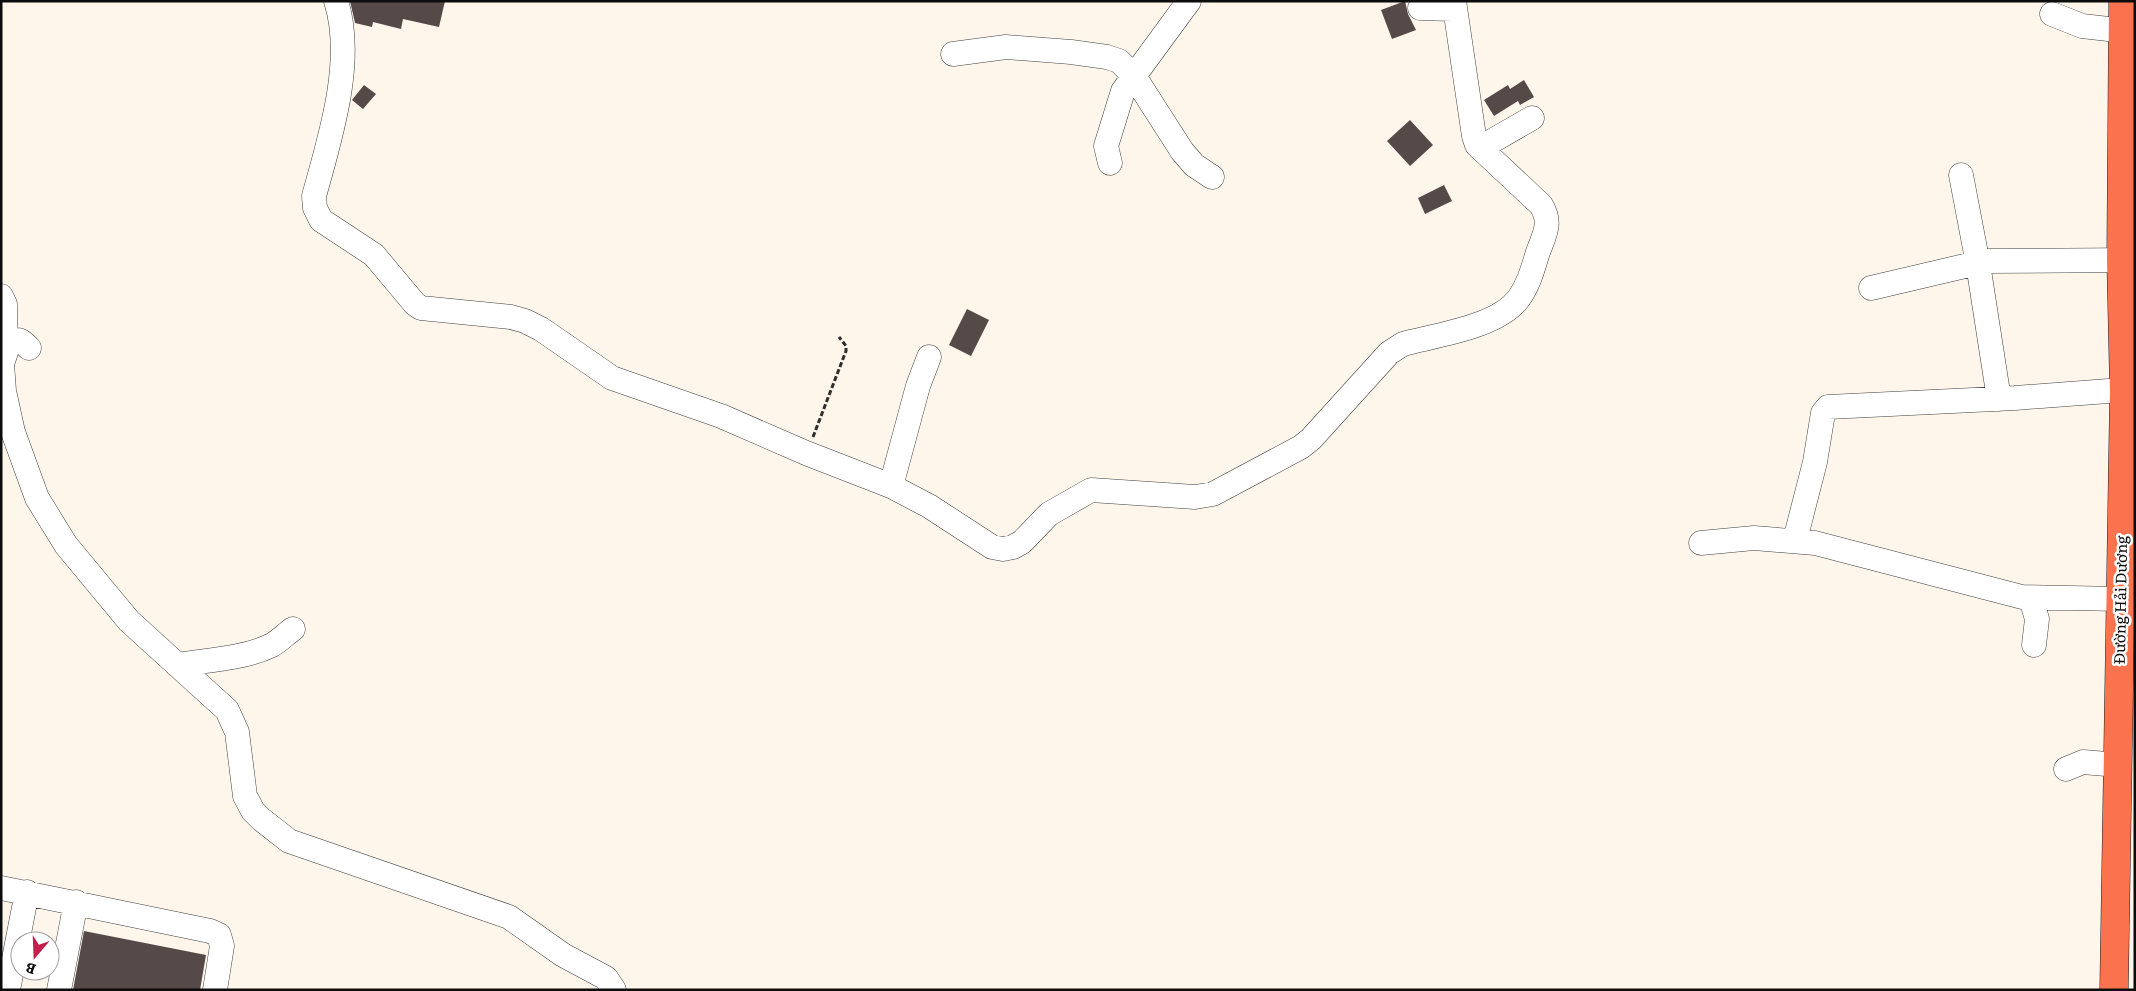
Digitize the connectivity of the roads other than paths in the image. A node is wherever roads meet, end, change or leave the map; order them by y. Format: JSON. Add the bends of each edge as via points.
{"nodes":[{"id":1,"x":336,"y":1,"type":"edge"},
{"id":2,"x":1189,"y":1,"type":"edge"},
{"id":3,"x":2123,"y":1,"type":"edge"},
{"id":4,"x":1454,"y":5,"type":"edge"},
{"id":5,"x":1420,"y":8,"type":"dead end"},
{"id":6,"x":2052,"y":14,"type":"dead end"},
{"id":7,"x":2129,"y":32,"type":"edge"},
{"id":8,"x":953,"y":54,"type":"dead end"},
{"id":9,"x":2129,"y":64,"type":"edge"},
{"id":10,"x":1134,"y":76,"type":"junction"},
{"id":11,"x":1532,"y":118,"type":"dead end"},
{"id":12,"x":1480,"y":148,"type":"junction"},
{"id":13,"x":1110,"y":163,"type":"dead end"},
{"id":14,"x":1961,"y":175,"type":"dead end"},
{"id":15,"x":1212,"y":177,"type":"dead end"},
{"id":16,"x":2128,"y":260,"type":"edge"},
{"id":17,"x":1978,"y":264,"type":"junction"},
{"id":18,"x":1871,"y":288,"type":"dead end"},
{"id":19,"x":1,"y":296,"type":"edge"},
{"id":20,"x":29,"y":348,"type":"dead end"},
{"id":21,"x":6,"y":351,"type":"junction"},
{"id":22,"x":929,"y":358,"type":"dead end"},
{"id":23,"x":2129,"y":390,"type":"edge"},
{"id":24,"x":1999,"y":399,"type":"junction"},
{"id":25,"x":891,"y":486,"type":"junction"},
{"id":26,"x":1795,"y":540,"type":"junction"},
{"id":27,"x":1701,"y":543,"type":"dead end"},
{"id":28,"x":2120,"y":598,"type":"junction"},
{"id":29,"x":2031,"y":599,"type":"junction"},
{"id":30,"x":294,"y":629,"type":"dead end"},
{"id":31,"x":2034,"y":645,"type":"dead end"},
{"id":32,"x":177,"y":665,"type":"junction"},
{"id":33,"x":2118,"y":765,"type":"junction"},
{"id":34,"x":2066,"y":769,"type":"dead end"},
{"id":35,"x":1,"y":888,"type":"edge"},
{"id":36,"x":27,"y":892,"type":"junction"},
{"id":37,"x":76,"y":902,"type":"junction"},
{"id":38,"x":8,"y":990,"type":"edge"},
{"id":39,"x":59,"y":990,"type":"edge"},
{"id":40,"x":215,"y":990,"type":"edge"},
{"id":41,"x":614,"y":990,"type":"edge"},
{"id":42,"x":2114,"y":990,"type":"edge"}],
"edges":[{"from":1,"to":25,"type":"street","via":[[340,14],[341,69],[334,121],[314,196],[314,208],[321,220],[374,255],[415,304],[421,308],[525,321],[541,328],[618,381],[721,416],[806,454]]},
{"from":2,"to":10,"type":"street"},
{"from":3,"to":7,"type":"highway","name":"Đường Hải Dương"},
{"from":4,"to":5,"type":"street"},
{"from":4,"to":12,"type":"street","via":[[1474,136]]},
{"from":6,"to":7,"type":"street","via":[[2082,26]]},
{"from":7,"to":9,"type":"highway","name":"Đường Hải Dương"},
{"from":8,"to":10,"type":"street","via":[[1006,47],[1070,52],[1119,61]]},
{"from":9,"to":16,"type":"highway","name":"Đường Hải Dương"},
{"from":10,"to":13,"type":"street","via":[[1123,91],[1106,146]]},
{"from":10,"to":15,"type":"street","via":[[1182,151],[1194,165]]},
{"from":11,"to":12,"type":"street"},
{"from":12,"to":25,"type":"street","via":[[1541,205],[1548,216],[1527,284],[1519,298],[1507,311],[1490,321],[1395,348],[1301,447],[1213,494],[1195,497],[1099,490],[1085,492],[1049,514],[1022,542],[1003,549],[977,539],[939,512]]},
{"from":14,"to":17,"type":"street"},
{"from":16,"to":17,"type":"street","via":[[1986,261]]},
{"from":16,"to":23,"type":"highway","name":"Đường Hải Dương"},
{"from":17,"to":18,"type":"street"},
{"from":17,"to":24,"type":"street"},
{"from":19,"to":21,"type":"street","via":[[5,304]]},
{"from":20,"to":21,"type":"street","via":[[22,340],[15,339]]},
{"from":21,"to":32,"type":"street","via":[[2,364],[13,432],[37,498],[66,545],[129,621]]},
{"from":22,"to":25,"type":"street","via":[[918,386]]},
{"from":23,"to":24,"type":"street"},
{"from":23,"to":28,"type":"highway","name":"Đường Hải Dương"},
{"from":24,"to":26,"type":"street","via":[[1828,407],[1823,413],[1815,462]]},
{"from":26,"to":27,"type":"street","via":[[1754,538]]},
{"from":26,"to":29,"type":"street","via":[[1815,542]]},
{"from":28,"to":29,"type":"street"},
{"from":28,"to":33,"type":"highway","name":"Đường Hải Dương"},
{"from":29,"to":31,"type":"street","via":[[2036,619]]},
{"from":30,"to":32,"type":"street","via":[[261,649]]},
{"from":32,"to":41,"type":"street","via":[[227,710],[237,732],[245,796],[253,811],[288,841],[509,917],[563,955],[606,978]]},
{"from":33,"to":34,"type":"street","via":[[2083,762]]},
{"from":33,"to":42,"type":"highway","name":"Đường Hải Dương"},
{"from":35,"to":36,"type":"street"},
{"from":36,"to":37,"type":"street"},
{"from":36,"to":38,"type":"street"},
{"from":37,"to":39,"type":"street"},
{"from":37,"to":40,"type":"street","via":[[210,931],[219,936],[222,946]]}]}
